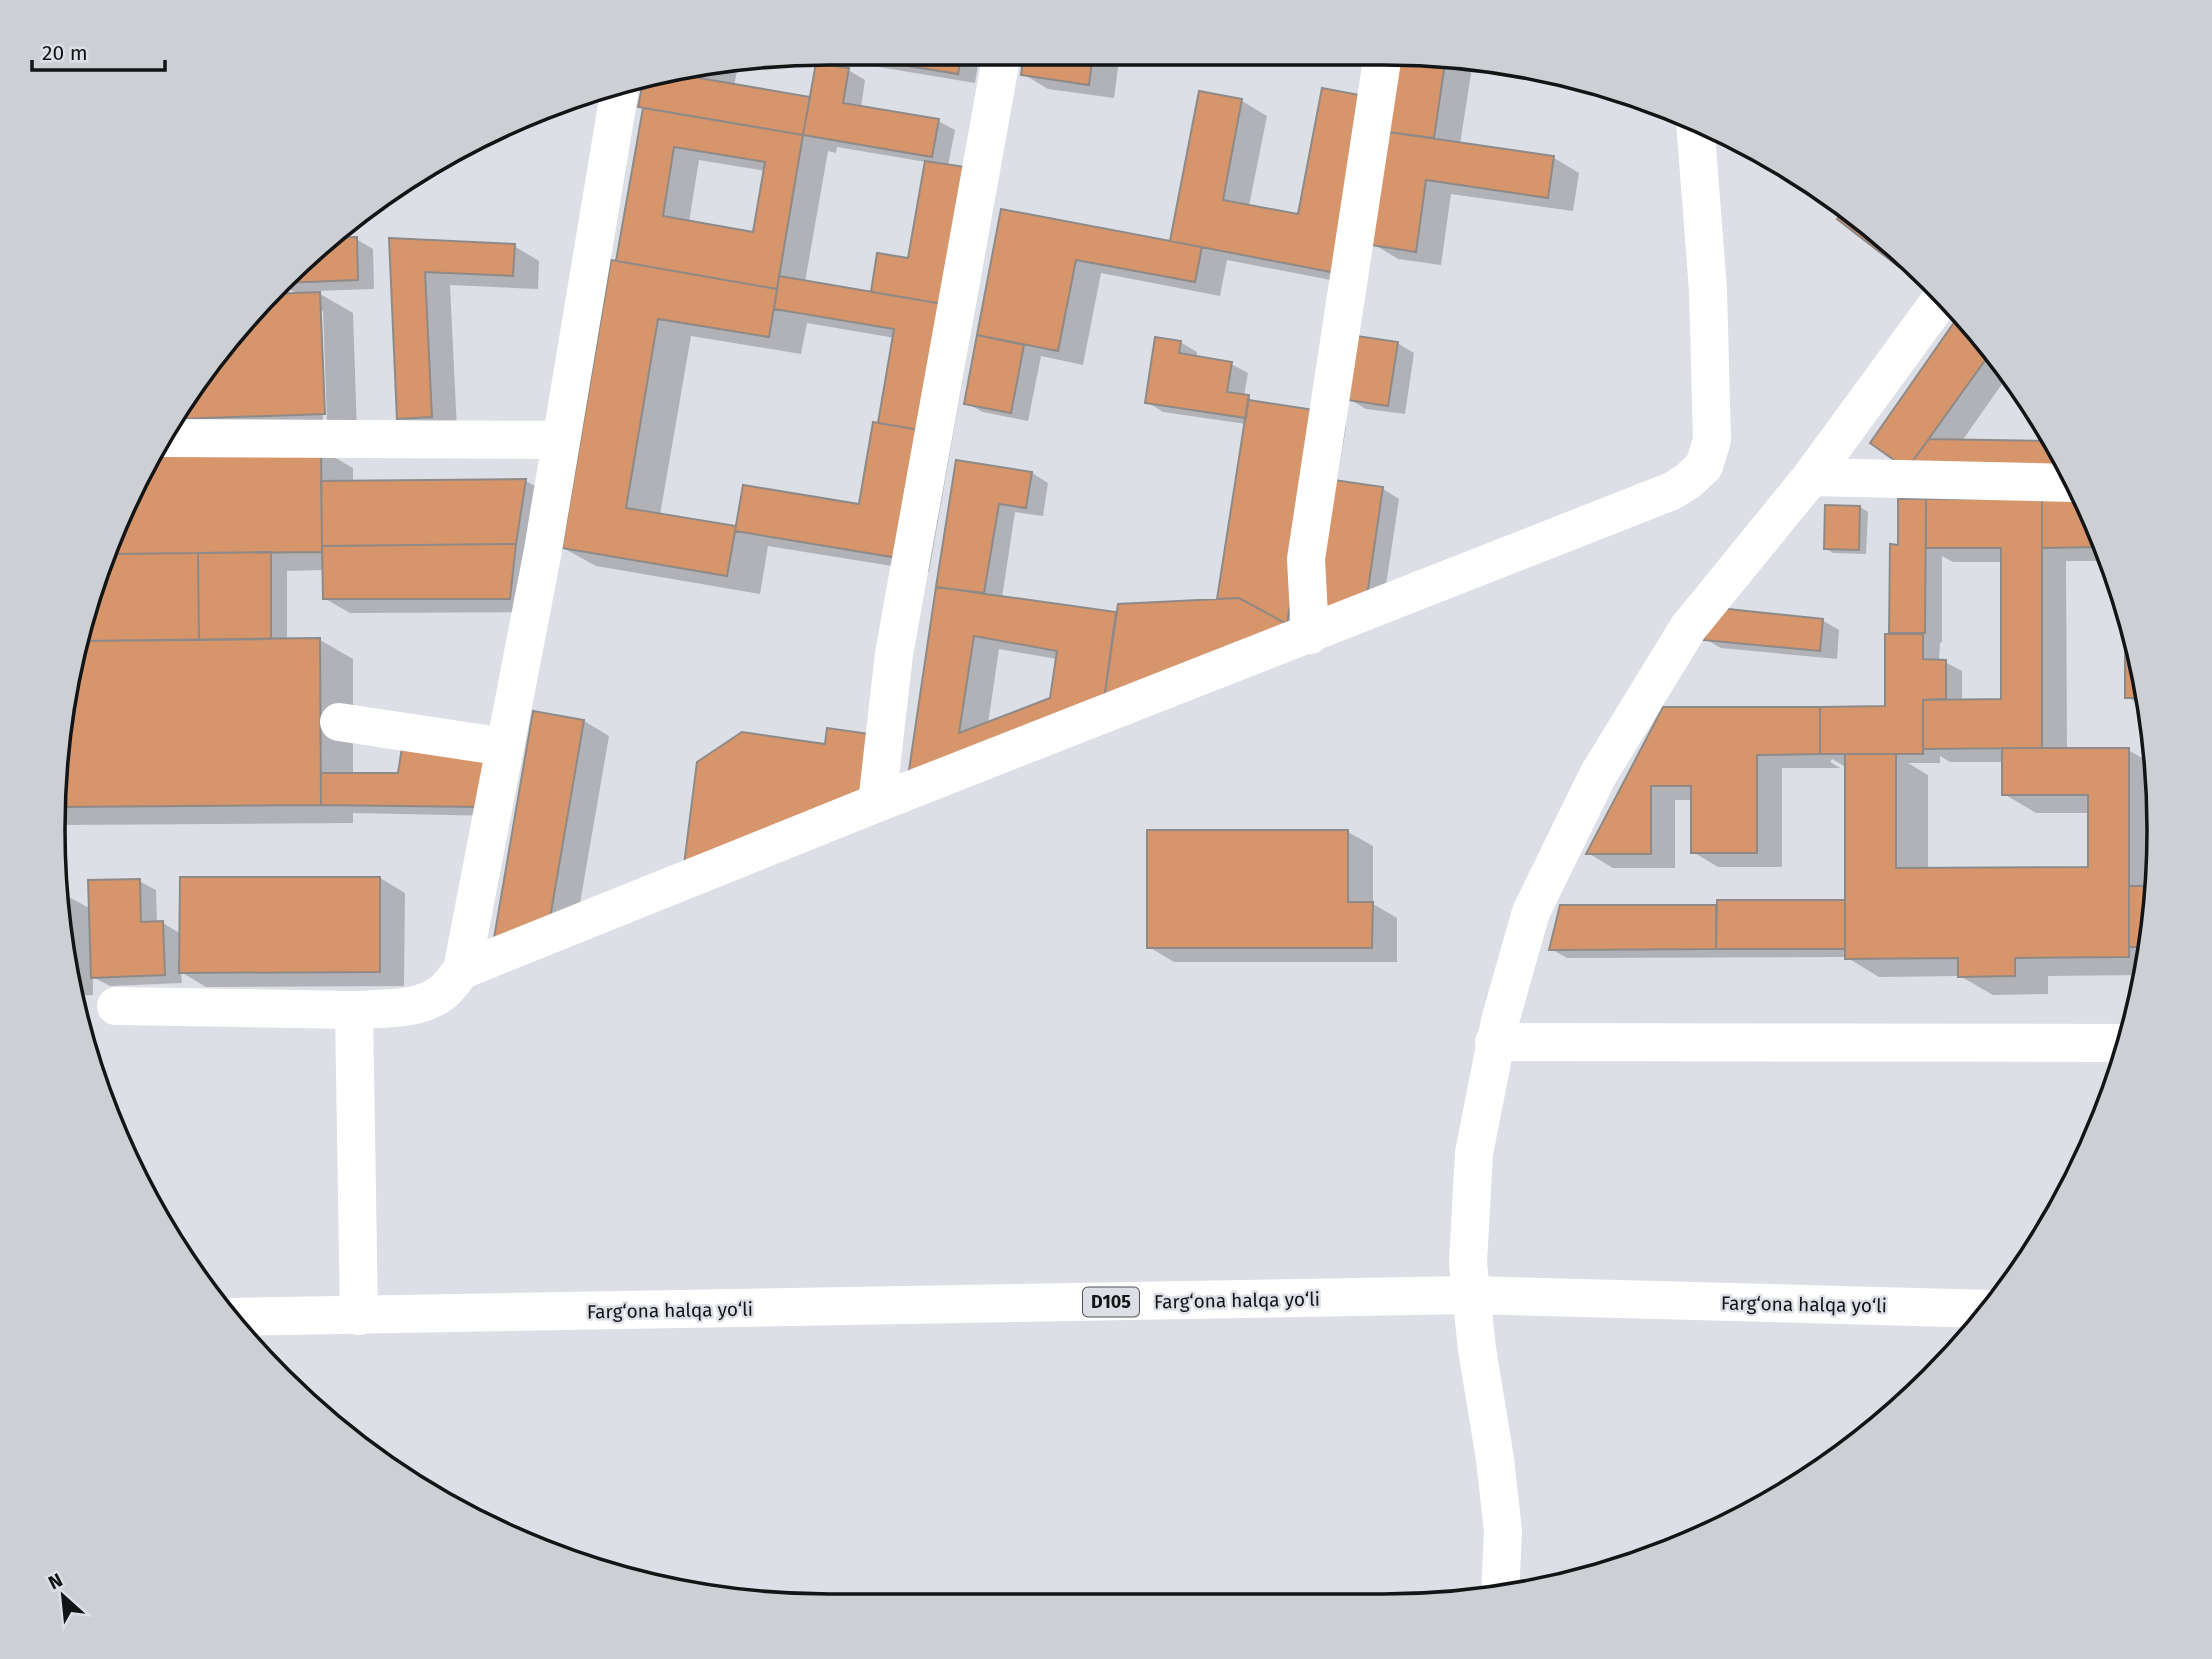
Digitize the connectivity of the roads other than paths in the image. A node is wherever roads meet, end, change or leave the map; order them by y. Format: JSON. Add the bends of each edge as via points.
{"nodes":[{"id":1,"x":1000,"y":65,"type":"edge"},
{"id":2,"x":1381,"y":65,"type":"edge"},
{"id":3,"x":619,"y":95,"type":"edge"},
{"id":4,"x":1696,"y":133,"type":"edge"},
{"id":5,"x":1937,"y":304,"type":"edge"},
{"id":6,"x":173,"y":438,"type":"edge"},
{"id":7,"x":561,"y":440,"type":"junction"},
{"id":8,"x":1811,"y":477,"type":"junction"},
{"id":9,"x":2064,"y":483,"type":"edge"},
{"id":10,"x":1310,"y":635,"type":"junction"},
{"id":11,"x":339,"y":722,"type":"dead end"},
{"id":12,"x":505,"y":747,"type":"junction"},
{"id":13,"x":877,"y":803,"type":"junction"},
{"id":14,"x":462,"y":970,"type":"junction"},
{"id":15,"x":116,"y":1006,"type":"dead end"},
{"id":16,"x":354,"y":1010,"type":"junction"},
{"id":17,"x":1494,"y":1042,"type":"junction"},
{"id":18,"x":2116,"y":1043,"type":"edge"},
{"id":19,"x":1470,"y":1296,"type":"junction"},
{"id":20,"x":1978,"y":1309,"type":"edge"},
{"id":21,"x":359,"y":1316,"type":"junction"},
{"id":22,"x":241,"y":1317,"type":"edge"},
{"id":23,"x":1501,"y":1585,"type":"edge"}],
"edges":[{"from":1,"to":13,"type":"main road","via":[[894,654]]},
{"from":2,"to":10,"type":"main road","via":[[1306,559]]},
{"from":3,"to":7,"type":"main road"},
{"from":4,"to":10,"type":"main road","via":[[1708,290],[1712,440],[1704,466],[1672,491]]},
{"from":5,"to":8,"type":"main road"},
{"from":6,"to":7,"type":"main road"},
{"from":7,"to":12,"type":"main road"},
{"from":8,"to":9,"type":"main road"},
{"from":8,"to":17,"type":"main road","via":[[1688,628],[1598,775],[1531,912]]},
{"from":10,"to":13,"type":"main road"},
{"from":11,"to":12,"type":"main road"},
{"from":12,"to":14,"type":"main road"},
{"from":13,"to":14,"type":"main road"},
{"from":14,"to":16,"type":"main road","via":[[427,1001]]},
{"from":15,"to":16,"type":"main road"},
{"from":16,"to":21,"type":"main road"},
{"from":17,"to":18,"type":"main road"},
{"from":17,"to":19,"type":"main road","via":[[1474,1153]]},
{"from":19,"to":20,"type":"main road","name":"Farg‘ona halqa yo‘li","number":"D105"},
{"from":19,"to":21,"type":"main road","name":"Farg‘ona halqa yo‘li","number":"D105"},
{"from":19,"to":23,"type":"main road","via":[[1503,1531]]},
{"from":21,"to":22,"type":"main road","name":"Farg‘ona halqa yo‘li","number":"D105"}]}
